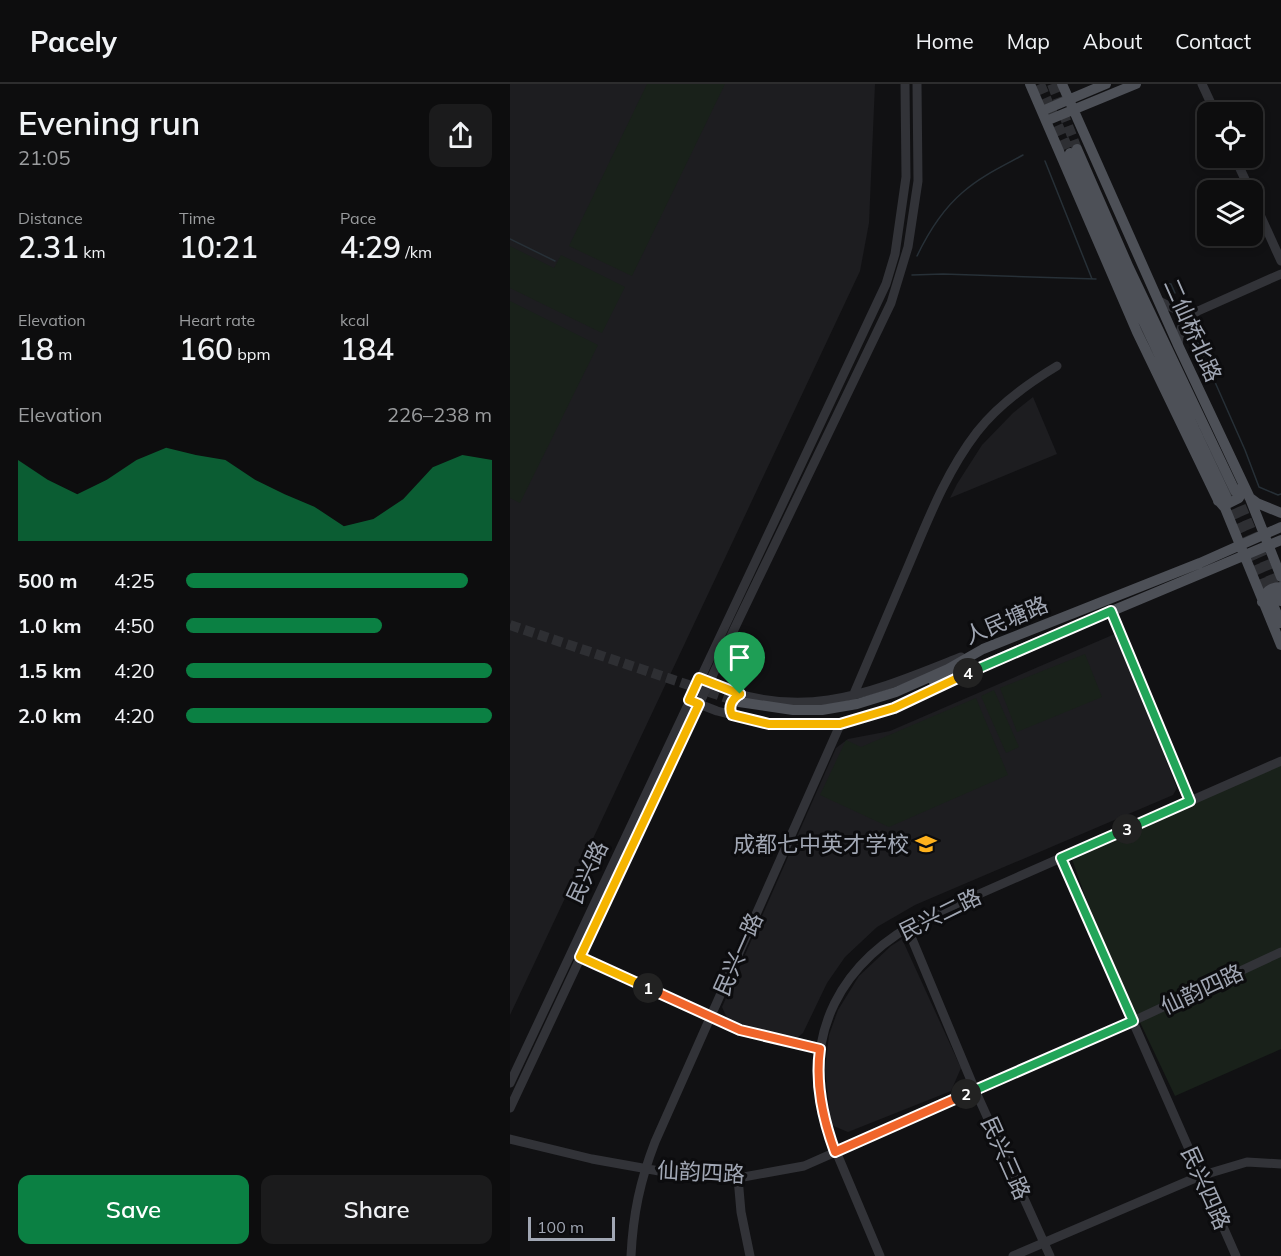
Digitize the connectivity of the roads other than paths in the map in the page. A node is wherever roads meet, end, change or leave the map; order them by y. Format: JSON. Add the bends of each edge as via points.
{"nodes":[{"id":1,"x":905,"y":84,"type":"edge"},
{"id":2,"x":917,"y":84,"type":"edge"},
{"id":3,"x":1030,"y":84,"type":"edge"},
{"id":4,"x":1062,"y":84,"type":"edge"},
{"id":5,"x":1106,"y":84,"type":"edge"},
{"id":6,"x":1136,"y":84,"type":"edge"},
{"id":7,"x":1202,"y":84,"type":"edge"},
{"id":8,"x":1210,"y":102,"type":"edge"},
{"id":9,"x":1071,"y":105,"type":"junction"},
{"id":10,"x":1044,"y":116,"type":"junction"},
{"id":11,"x":1073,"y":151,"type":"tunnel mouth"},
{"id":12,"x":1263,"y":221,"type":"edge"},
{"id":13,"x":1281,"y":261,"type":"edge"},
{"id":14,"x":1281,"y":274,"type":"edge"},
{"id":15,"x":1159,"y":301,"type":"junction"},
{"id":16,"x":1198,"y":311,"type":"junction"},
{"id":17,"x":1178,"y":345,"type":"junction"},
{"id":18,"x":1057,"y":366,"type":"dead end"},
{"id":19,"x":1230,"y":493,"type":"junction"},
{"id":20,"x":1249,"y":496,"type":"junction"},
{"id":21,"x":1281,"y":513,"type":"edge"},
{"id":22,"x":1281,"y":527,"type":"edge"},
{"id":23,"x":1265,"y":534,"type":"junction"},
{"id":24,"x":1281,"y":540,"type":"edge"},
{"id":25,"x":1239,"y":544,"type":"junction"},
{"id":26,"x":1268,"y":546,"type":"junction"},
{"id":27,"x":1244,"y":557,"type":"junction"},
{"id":28,"x":1281,"y":577,"type":"edge"},
{"id":29,"x":1275,"y":596,"type":"edge"},
{"id":30,"x":1111,"y":611,"type":"junction"},
{"id":31,"x":1281,"y":623,"type":"edge"},
{"id":32,"x":1281,"y":645,"type":"edge"},
{"id":33,"x":983,"y":649,"type":"junction"},
{"id":34,"x":976,"y":668,"type":"junction"},
{"id":35,"x":699,"y":678,"type":"junction"},
{"id":36,"x":709,"y":683,"type":"junction"},
{"id":37,"x":852,"y":696,"type":"junction"},
{"id":38,"x":689,"y":700,"type":"junction"},
{"id":39,"x":699,"y":704,"type":"junction"},
{"id":40,"x":737,"y":705,"type":"junction"},
{"id":41,"x":840,"y":724,"type":"junction"},
{"id":42,"x":1281,"y":761,"type":"edge"},
{"id":43,"x":1190,"y":801,"type":"junction"},
{"id":44,"x":1061,"y":858,"type":"junction"},
{"id":45,"x":907,"y":927,"type":"junction"},
{"id":46,"x":1281,"y":952,"type":"edge"},
{"id":47,"x":570,"y":953,"type":"junction"},
{"id":48,"x":580,"y":957,"type":"junction"},
{"id":49,"x":710,"y":1017,"type":"junction"},
{"id":50,"x":1133,"y":1021,"type":"junction"},
{"id":51,"x":820,"y":1049,"type":"junction"},
{"id":52,"x":510,"y":1083,"type":"edge"},
{"id":53,"x":975,"y":1090,"type":"junction"},
{"id":54,"x":510,"y":1108,"type":"edge"},
{"id":55,"x":510,"y":1139,"type":"edge"},
{"id":56,"x":835,"y":1152,"type":"junction"},
{"id":57,"x":1281,"y":1164,"type":"edge"},
{"id":58,"x":644,"y":1169,"type":"junction"},
{"id":59,"x":1200,"y":1176,"type":"junction"},
{"id":60,"x":738,"y":1178,"type":"junction"},
{"id":61,"x":1044,"y":1242,"type":"junction"},
{"id":62,"x":631,"y":1256,"type":"edge"},
{"id":63,"x":750,"y":1256,"type":"edge"},
{"id":64,"x":880,"y":1256,"type":"edge"},
{"id":65,"x":1014,"y":1256,"type":"edge"},
{"id":66,"x":1050,"y":1256,"type":"edge"},
{"id":67,"x":1236,"y":1256,"type":"edge"}],
"edges":[{"from":1,"to":35,"type":"street","name":"民兴路","via":[[906,177],[895,254],[886,284]]},
{"from":2,"to":36,"type":"street","name":"民兴路","via":[[918,181],[900,279],[877,335]]},
{"from":3,"to":10,"type":"main road"},
{"from":4,"to":9,"type":"main road","name":"二仙桥北路"},
{"from":5,"to":9,"type":"main road"},
{"from":6,"to":9,"type":"main road"},
{"from":7,"to":8,"type":"street"},
{"from":9,"to":10,"type":"main road"},
{"from":9,"to":15,"type":"main road","name":"二仙桥北路"},
{"from":10,"to":19,"type":"main road","via":[[1137,332]]},
{"from":11,"to":19,"type":"main road","via":[[1121,274]]},
{"from":12,"to":13,"type":"street"},
{"from":14,"to":16,"type":"street"},
{"from":15,"to":16,"type":"street","via":[[1175,309]]},
{"from":15,"to":17,"type":"main road","name":"二仙桥北路"},
{"from":16,"to":17,"type":"street","via":[[1184,320]]},
{"from":17,"to":19,"type":"main road","name":"二仙桥北路"},
{"from":18,"to":37,"type":"street","via":[[1002,405],[957,460]]},
{"from":19,"to":20,"type":"main road","name":"二仙桥北路"},
{"from":19,"to":25,"type":"main road","via":[[1225,508]]},
{"from":20,"to":21,"type":"main road"},
{"from":20,"to":23,"type":"main road","name":"二仙桥北路"},
{"from":22,"to":23,"type":"main road","name":"人民塘路"},
{"from":23,"to":25,"type":"main road","name":"人民塘路"},
{"from":23,"to":26,"type":"main road","name":"二仙桥北路"},
{"from":24,"to":26,"type":"main road","name":"人民塘路"},
{"from":25,"to":27,"type":"main road"},
{"from":25,"to":33,"type":"main road","name":"人民塘路"},
{"from":26,"to":27,"type":"main road","name":"人民塘路"},
{"from":26,"to":28,"type":"main road","name":"二仙桥北路"},
{"from":27,"to":29,"type":"main road"},
{"from":27,"to":30,"type":"main road","name":"人民塘路"},
{"from":29,"to":31,"type":"main road"},
{"from":29,"to":32,"type":"main road"},
{"from":30,"to":34,"type":"main road","name":"人民塘路"},
{"from":30,"to":43,"type":"street"},
{"from":33,"to":37,"type":"street"},
{"from":33,"to":40,"type":"main road","name":"人民塘路","via":[[896,692],[839,708],[793,710]]},
{"from":34,"to":40,"type":"main road","name":"人民塘路","via":[[894,700],[840,715],[794,717],[753,712]]},
{"from":34,"to":41,"type":"street","via":[[894,708]]},
{"from":35,"to":36,"type":"street"},
{"from":35,"to":38,"type":"street","name":"民兴路"},
{"from":36,"to":39,"type":"street","name":"民兴路"},
{"from":36,"to":40,"type":"street"},
{"from":37,"to":40,"type":"street"},
{"from":38,"to":39,"type":"street"},
{"from":38,"to":47,"type":"street","name":"民兴路"},
{"from":39,"to":40,"type":"street"},
{"from":39,"to":48,"type":"street","name":"民兴路"},
{"from":40,"to":41,"type":"street","via":[[769,724]]},
{"from":41,"to":49,"type":"street","name":"民兴一路"},
{"from":42,"to":43,"type":"street","name":"民兴二路"},
{"from":43,"to":44,"type":"street","name":"民兴二路"},
{"from":44,"to":45,"type":"street","name":"民兴二路"},
{"from":44,"to":50,"type":"street","name":"民兴四路"},
{"from":45,"to":51,"type":"street","name":"民兴二路","via":[[867,958],[848,981],[829,1016]]},
{"from":45,"to":53,"type":"street","name":"民兴三路"},
{"from":46,"to":50,"type":"street","name":"仙韵四路"},
{"from":47,"to":48,"type":"street"},
{"from":47,"to":52,"type":"street","name":"民兴路"},
{"from":48,"to":49,"type":"street"},
{"from":48,"to":54,"type":"street","name":"民兴路"},
{"from":49,"to":51,"type":"street","via":[[740,1030]]},
{"from":49,"to":58,"type":"street","name":"民兴一路"},
{"from":50,"to":53,"type":"street","name":"仙韵四路"},
{"from":50,"to":59,"type":"street","name":"民兴四路"},
{"from":51,"to":56,"type":"street","name":"民兴二路","via":[[824,1118]]},
{"from":53,"to":56,"type":"street","name":"仙韵四路"},
{"from":53,"to":61,"type":"street","name":"民兴三路"},
{"from":55,"to":58,"type":"street","name":"仙韵四路"},
{"from":56,"to":60,"type":"street","name":"仙韵四路","via":[[804,1166]]},
{"from":56,"to":64,"type":"street","name":"民兴二路"},
{"from":57,"to":59,"type":"street","via":[[1247,1162]]},
{"from":58,"to":60,"type":"street","name":"仙韵四路"},
{"from":58,"to":62,"type":"street","name":"民兴一路","via":[[633,1218]]},
{"from":59,"to":61,"type":"street"},
{"from":59,"to":67,"type":"street","name":"民兴四路"},
{"from":60,"to":63,"type":"street"},
{"from":61,"to":65,"type":"street"},
{"from":61,"to":66,"type":"street","name":"民兴三路"}]}
